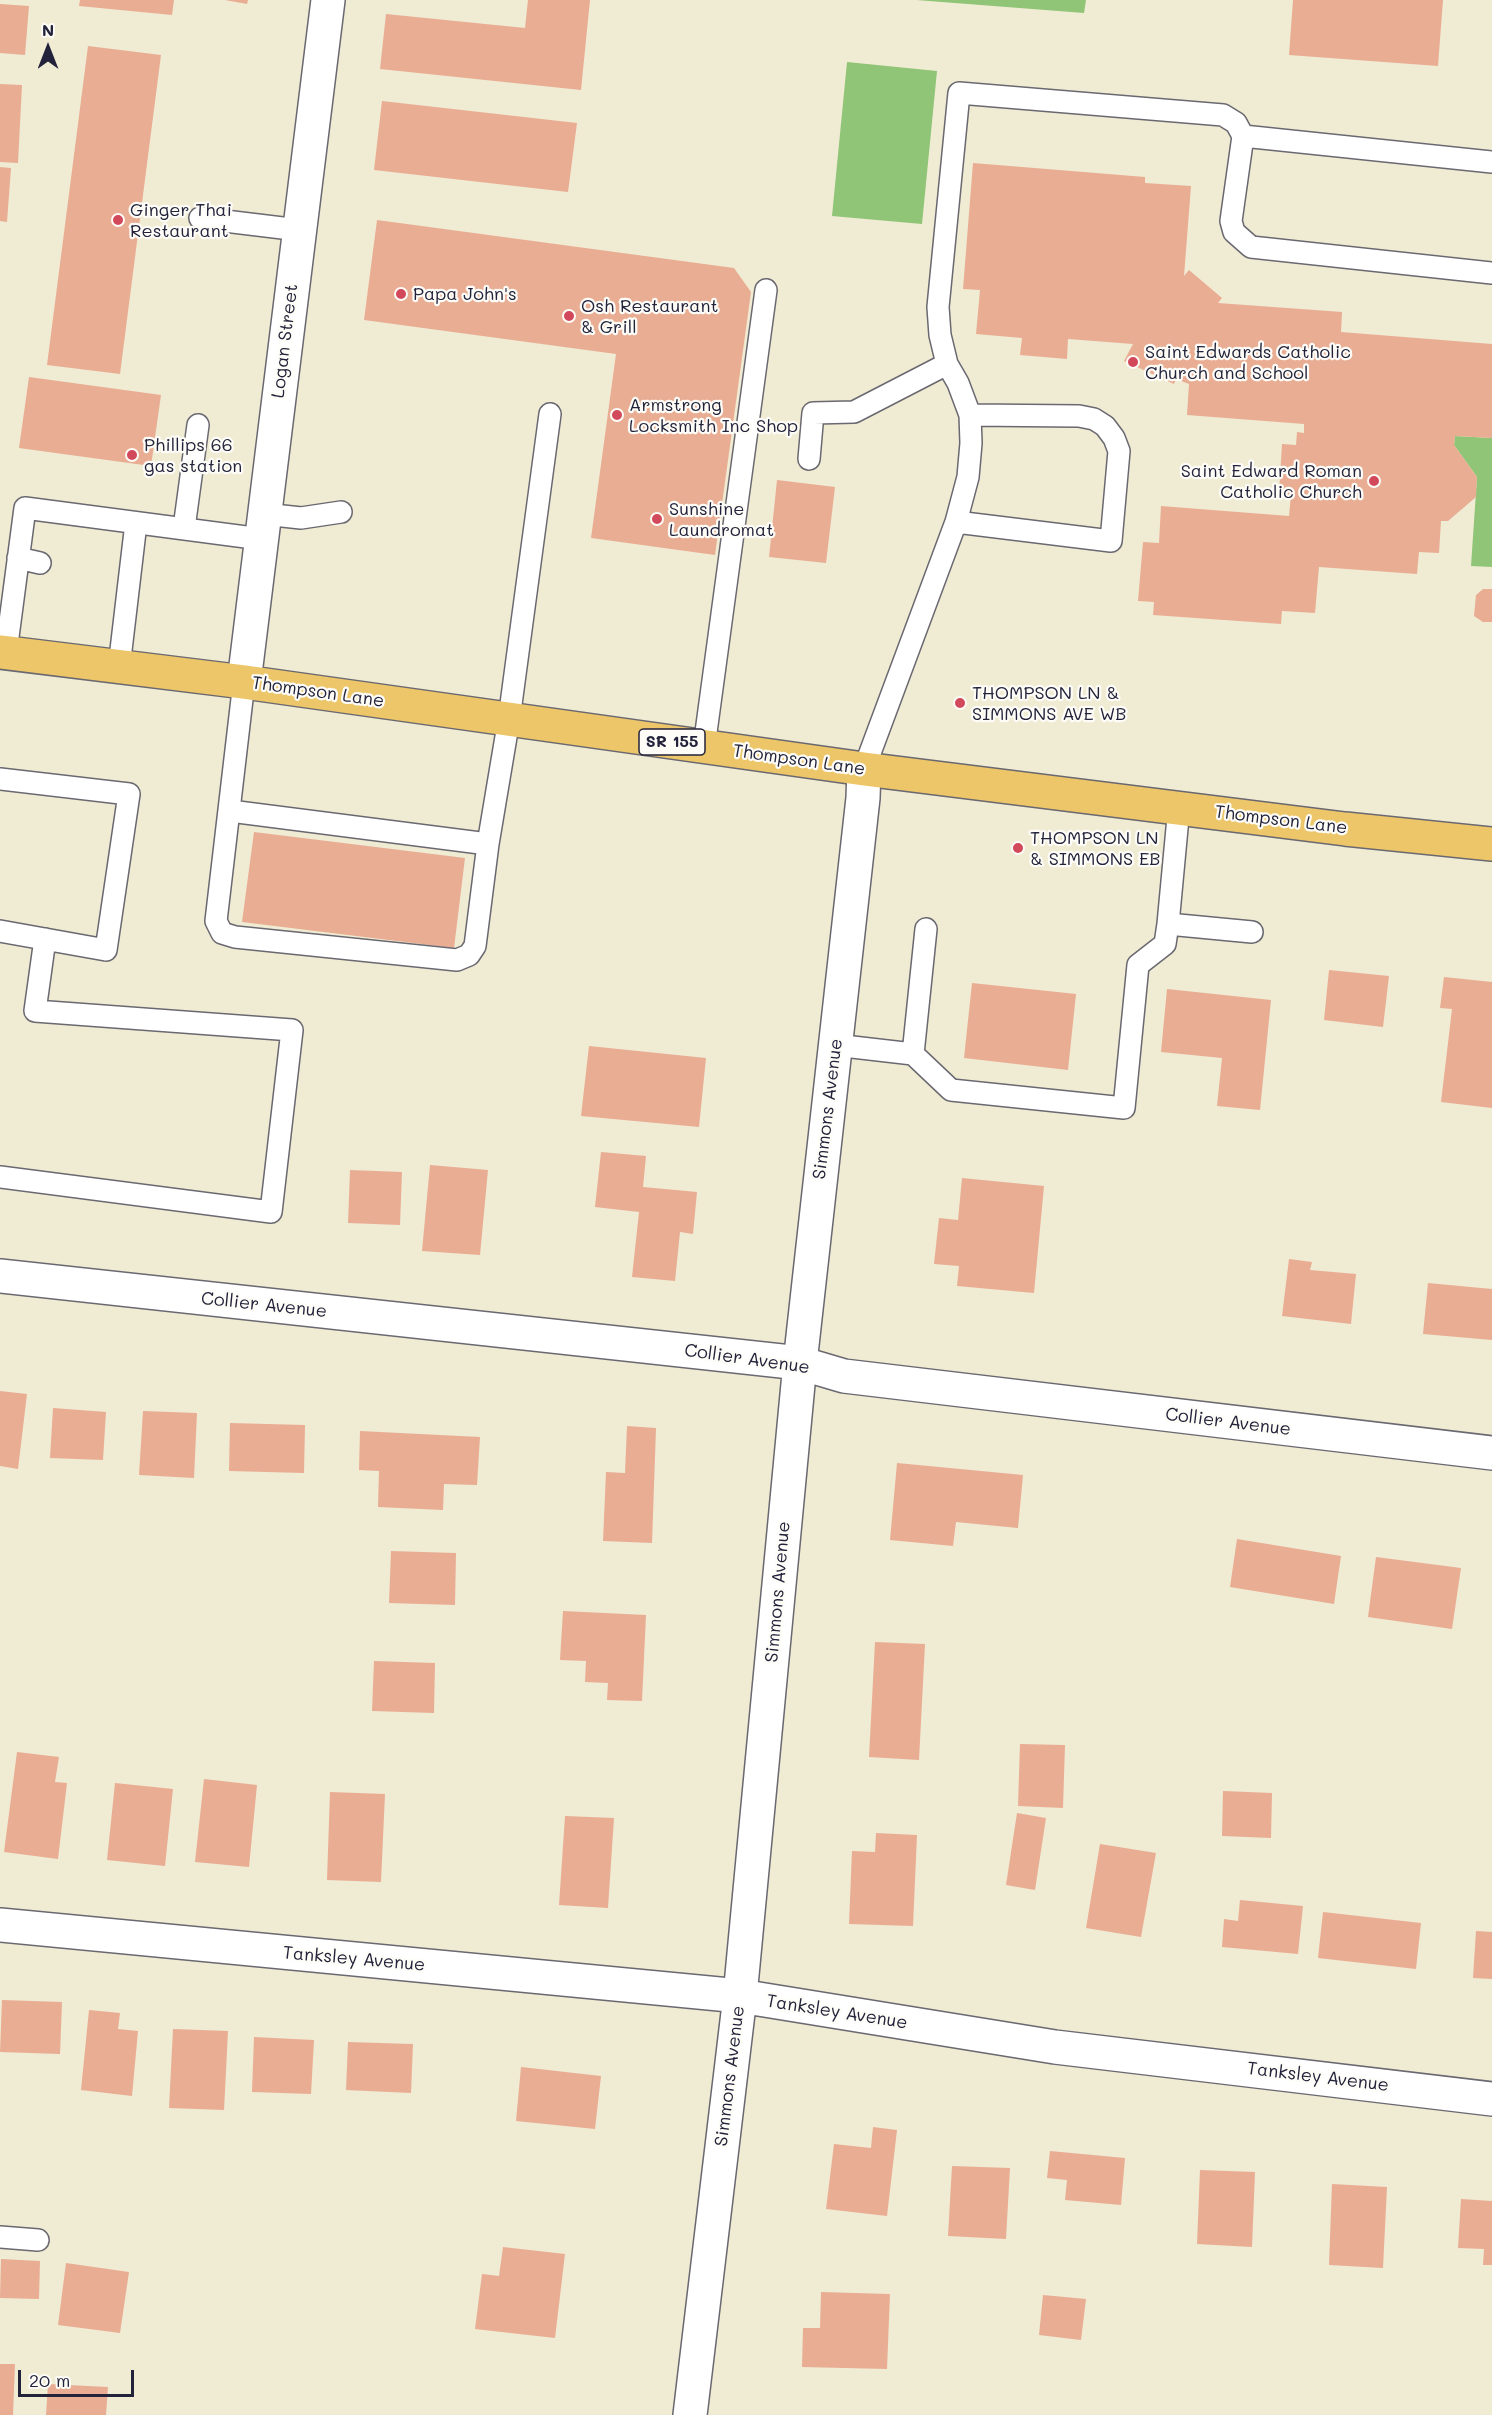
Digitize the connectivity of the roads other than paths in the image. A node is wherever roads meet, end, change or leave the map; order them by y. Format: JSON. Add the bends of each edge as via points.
{"nodes":[{"id":1,"x":328,"y":0,"type":"edge"},
{"id":2,"x":1243,"y":136,"type":"junction"},
{"id":3,"x":1492,"y":162,"type":"edge"},
{"id":4,"x":200,"y":218,"type":"dead end"},
{"id":5,"x":299,"y":230,"type":"junction"},
{"id":6,"x":1492,"y":273,"type":"edge"},
{"id":7,"x":766,"y":290,"type":"dead end"},
{"id":8,"x":947,"y":364,"type":"junction"},
{"id":9,"x":550,"y":414,"type":"dead end"},
{"id":10,"x":970,"y":415,"type":"junction"},
{"id":11,"x":198,"y":425,"type":"dead end"},
{"id":12,"x":809,"y":459,"type":"dead end"},
{"id":13,"x":341,"y":512,"type":"dead end"},
{"id":14,"x":956,"y":522,"type":"junction"},
{"id":15,"x":136,"y":523,"type":"junction"},
{"id":16,"x":263,"y":526,"type":"junction"},
{"id":17,"x":184,"y":528,"type":"junction"},
{"id":18,"x":18,"y":558,"type":"junction"},
{"id":19,"x":40,"y":563,"type":"dead end"},
{"id":20,"x":3,"y":652,"type":"edge"},
{"id":21,"x":119,"y":667,"type":"junction"},
{"id":22,"x":244,"y":682,"type":"junction"},
{"id":23,"x":509,"y":719,"type":"junction"},
{"id":24,"x":704,"y":747,"type":"junction"},
{"id":25,"x":864,"y":769,"type":"junction"},
{"id":26,"x":0,"y":779,"type":"edge"},
{"id":27,"x":1179,"y":807,"type":"junction"},
{"id":28,"x":230,"y":810,"type":"junction"},
{"id":29,"x":488,"y":844,"type":"junction"},
{"id":30,"x":1492,"y":844,"type":"edge"},
{"id":31,"x":1168,"y":924,"type":"junction"},
{"id":32,"x":926,"y":929,"type":"dead end"},
{"id":33,"x":0,"y":931,"type":"edge"},
{"id":34,"x":1252,"y":932,"type":"dead end"},
{"id":35,"x":45,"y":939,"type":"junction"},
{"id":36,"x":835,"y":1045,"type":"junction"},
{"id":37,"x":913,"y":1054,"type":"junction"},
{"id":38,"x":0,"y":1177,"type":"edge"},
{"id":39,"x":0,"y":1276,"type":"edge"},
{"id":40,"x":800,"y":1363,"type":"junction"},
{"id":41,"x":1492,"y":1453,"type":"edge"},
{"id":42,"x":0,"y":1925,"type":"edge"},
{"id":43,"x":740,"y":1996,"type":"junction"},
{"id":44,"x":1492,"y":2099,"type":"edge"},
{"id":45,"x":0,"y":2237,"type":"edge"},
{"id":46,"x":38,"y":2240,"type":"dead end"},
{"id":47,"x":690,"y":2415,"type":"edge"}],
"edges":[{"from":1,"to":5,"type":"street","name":"Logan Street"},
{"from":2,"to":3,"type":"lane"},
{"from":2,"to":6,"type":"lane","via":[[1231,221],[1234,232],[1251,247]]},
{"from":2,"to":8,"type":"lane","via":[[1236,123],[1223,115],[959,93],[938,307]]},
{"from":4,"to":5,"type":"lane"},
{"from":5,"to":16,"type":"street","name":"Logan Street"},
{"from":7,"to":24,"type":"lane"},
{"from":8,"to":10,"type":"lane"},
{"from":8,"to":12,"type":"lane","via":[[854,412],[813,413]]},
{"from":9,"to":23,"type":"lane"},
{"from":10,"to":14,"type":"lane","via":[[968,477]]},
{"from":10,"to":14,"type":"lane","via":[[1079,416],[1094,419],[1111,431],[1119,451],[1111,541]]},
{"from":11,"to":17,"type":"lane"},
{"from":13,"to":16,"type":"lane"},
{"from":14,"to":25,"type":"lane"},
{"from":15,"to":17,"type":"lane"},
{"from":15,"to":18,"type":"lane","via":[[25,508]]},
{"from":15,"to":21,"type":"lane","via":[[119,574]]},
{"from":16,"to":17,"type":"lane"},
{"from":16,"to":22,"type":"street","name":"Logan Street"},
{"from":18,"to":19,"type":"lane"},
{"from":18,"to":20,"type":"lane"},
{"from":20,"to":21,"type":"main road","name":"Thompson Lane","number":"SR 155"},
{"from":21,"to":22,"type":"main road","name":"Thompson Lane","number":"SR 155"},
{"from":22,"to":23,"type":"main road","name":"Thompson Lane","number":"SR 155"},
{"from":22,"to":28,"type":"lane"},
{"from":23,"to":24,"type":"main road","name":"Thompson Lane","number":"SR 155"},
{"from":23,"to":29,"type":"lane"},
{"from":24,"to":25,"type":"main road","name":"Thompson Lane","number":"SR 155"},
{"from":25,"to":27,"type":"main road","name":"Thompson Lane","number":"SR 155"},
{"from":25,"to":36,"type":"street","name":"Simmons Avenue"},
{"from":26,"to":35,"type":"lane","via":[[129,794],[106,950]]},
{"from":27,"to":30,"type":"main road","name":"Thompson Lane","number":"SR 155"},
{"from":27,"to":31,"type":"lane"},
{"from":28,"to":29,"type":"lane"},
{"from":28,"to":29,"type":"lane","via":[[216,921],[222,933],[235,937],[457,960],[469,955],[475,946]]},
{"from":31,"to":34,"type":"lane"},
{"from":31,"to":37,"type":"lane","via":[[1165,944],[1138,965],[1124,1107],[951,1090]]},
{"from":32,"to":37,"type":"lane"},
{"from":33,"to":35,"type":"lane"},
{"from":35,"to":38,"type":"lane","via":[[35,1011],[292,1030],[272,1212]]},
{"from":36,"to":37,"type":"lane"},
{"from":36,"to":40,"type":"street","name":"Simmons Avenue"},
{"from":39,"to":40,"type":"street","name":"Collier Avenue"},
{"from":40,"to":41,"type":"street","name":"Collier Avenue","via":[[844,1376]]},
{"from":40,"to":43,"type":"street","name":"Simmons Avenue"},
{"from":42,"to":43,"type":"street","name":"Tanksley Avenue"},
{"from":43,"to":44,"type":"street","name":"Tanksley Avenue","via":[[1055,2047]]},
{"from":43,"to":47,"type":"street","name":"Simmons Avenue"},
{"from":45,"to":46,"type":"lane"}]}
